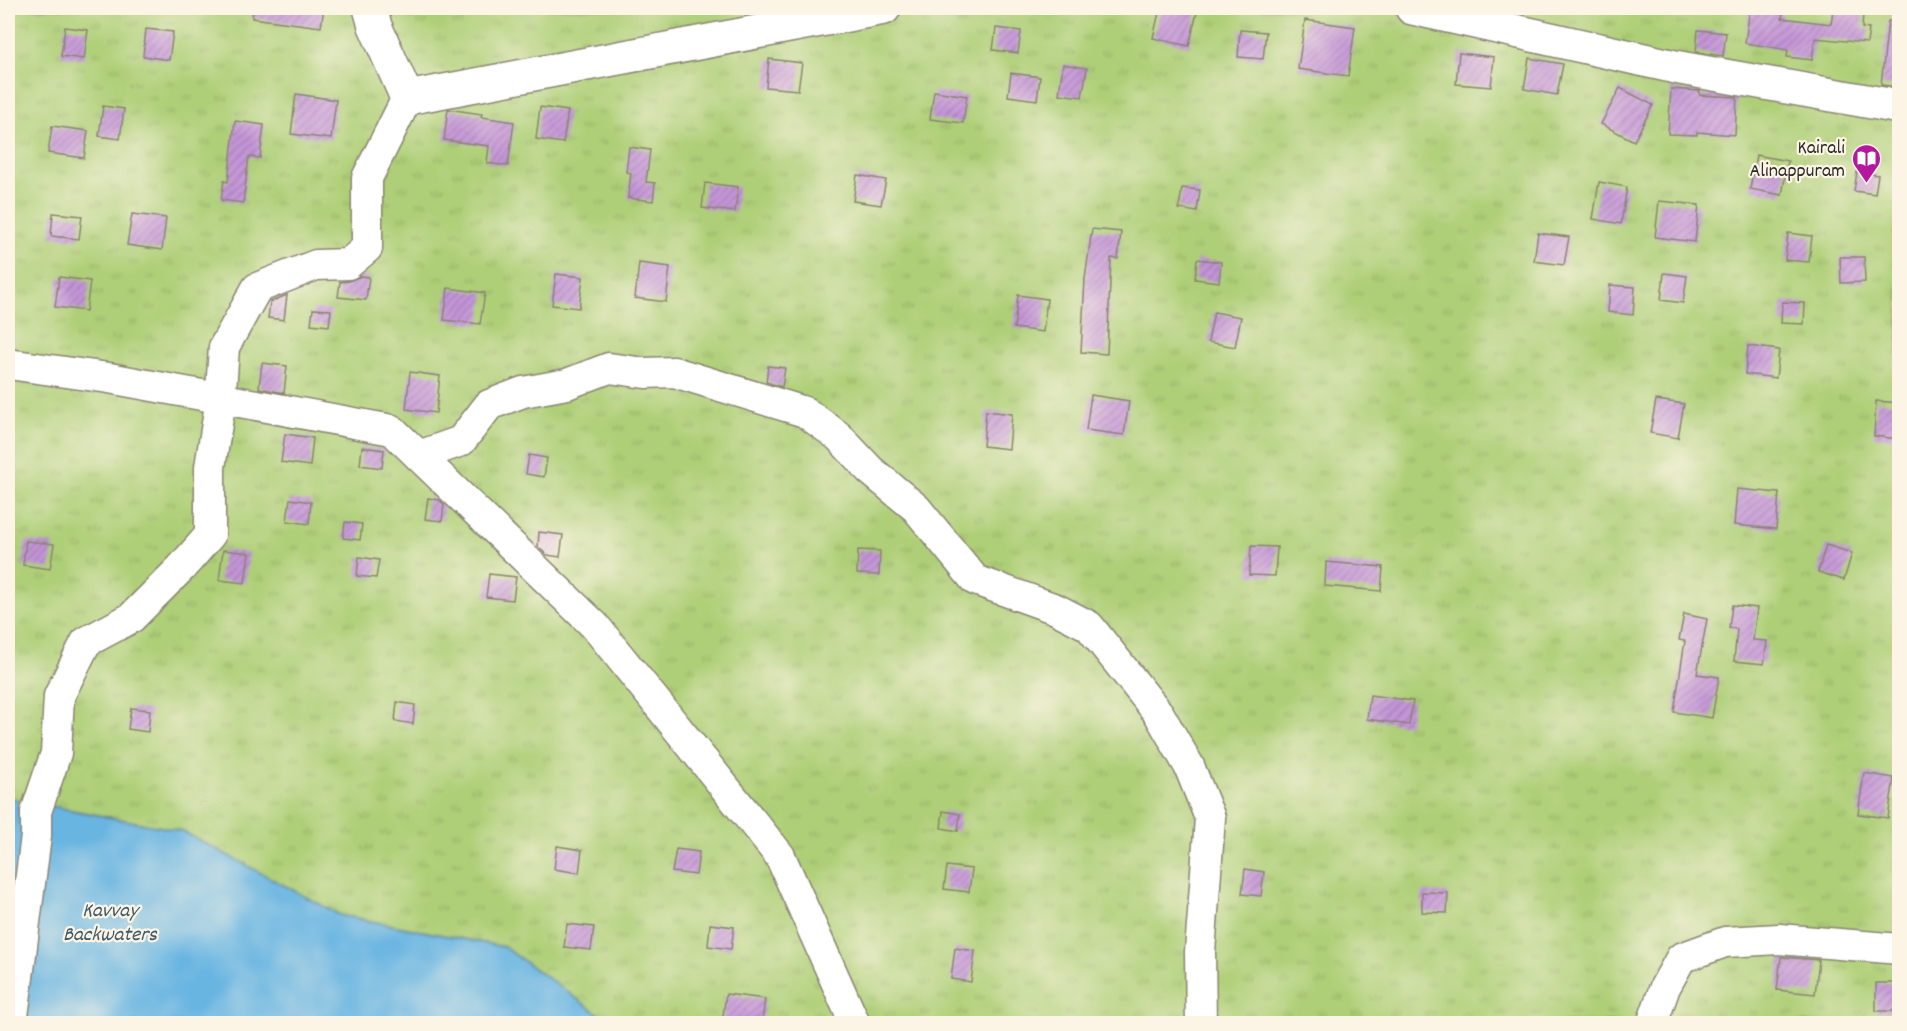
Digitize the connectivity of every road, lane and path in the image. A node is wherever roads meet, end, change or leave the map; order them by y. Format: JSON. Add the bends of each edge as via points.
{"nodes":[{"id":1,"x":370,"y":8,"type":"edge"},
{"id":2,"x":884,"y":8,"type":"edge"},
{"id":3,"x":1412,"y":8,"type":"edge"},
{"id":4,"x":407,"y":98,"type":"junction"},
{"id":5,"x":1899,"y":107,"type":"edge"},
{"id":6,"x":8,"y":364,"type":"edge"},
{"id":7,"x":220,"y":399,"type":"junction"},
{"id":8,"x":419,"y":456,"type":"junction"},
{"id":9,"x":1899,"y":949,"type":"edge"},
{"id":10,"x":12,"y":1023,"type":"edge"},
{"id":11,"x":855,"y":1023,"type":"edge"},
{"id":12,"x":1201,"y":1023,"type":"edge"},
{"id":13,"x":1652,"y":1023,"type":"edge"}],
"edges":[{"from":1,"to":4,"type":"main road"},
{"from":2,"to":4,"type":"main road"},
{"from":3,"to":5,"type":"main road","via":[[1680,68]]},
{"from":4,"to":7,"type":"street","via":[[367,178],[367,248],[348,264],[316,265],[257,288],[224,347]]},
{"from":6,"to":7,"type":"street"},
{"from":7,"to":8,"type":"street","via":[[392,430]]},
{"from":7,"to":10,"type":"street","via":[[210,467],[210,535],[130,618],[86,642],[59,696],[56,753],[36,812]]},
{"from":8,"to":11,"type":"street","via":[[595,626],[780,856]]},
{"from":8,"to":12,"type":"street","via":[[461,441],[489,405],[609,368],[674,372],[805,412],[838,436],[870,470],[916,508],[975,580],[1056,609],[1089,626],[1159,714],[1189,766],[1210,818],[1200,952]]},
{"from":9,"to":13,"type":"street","via":[[1779,939],[1725,942],[1681,958]]}]}
